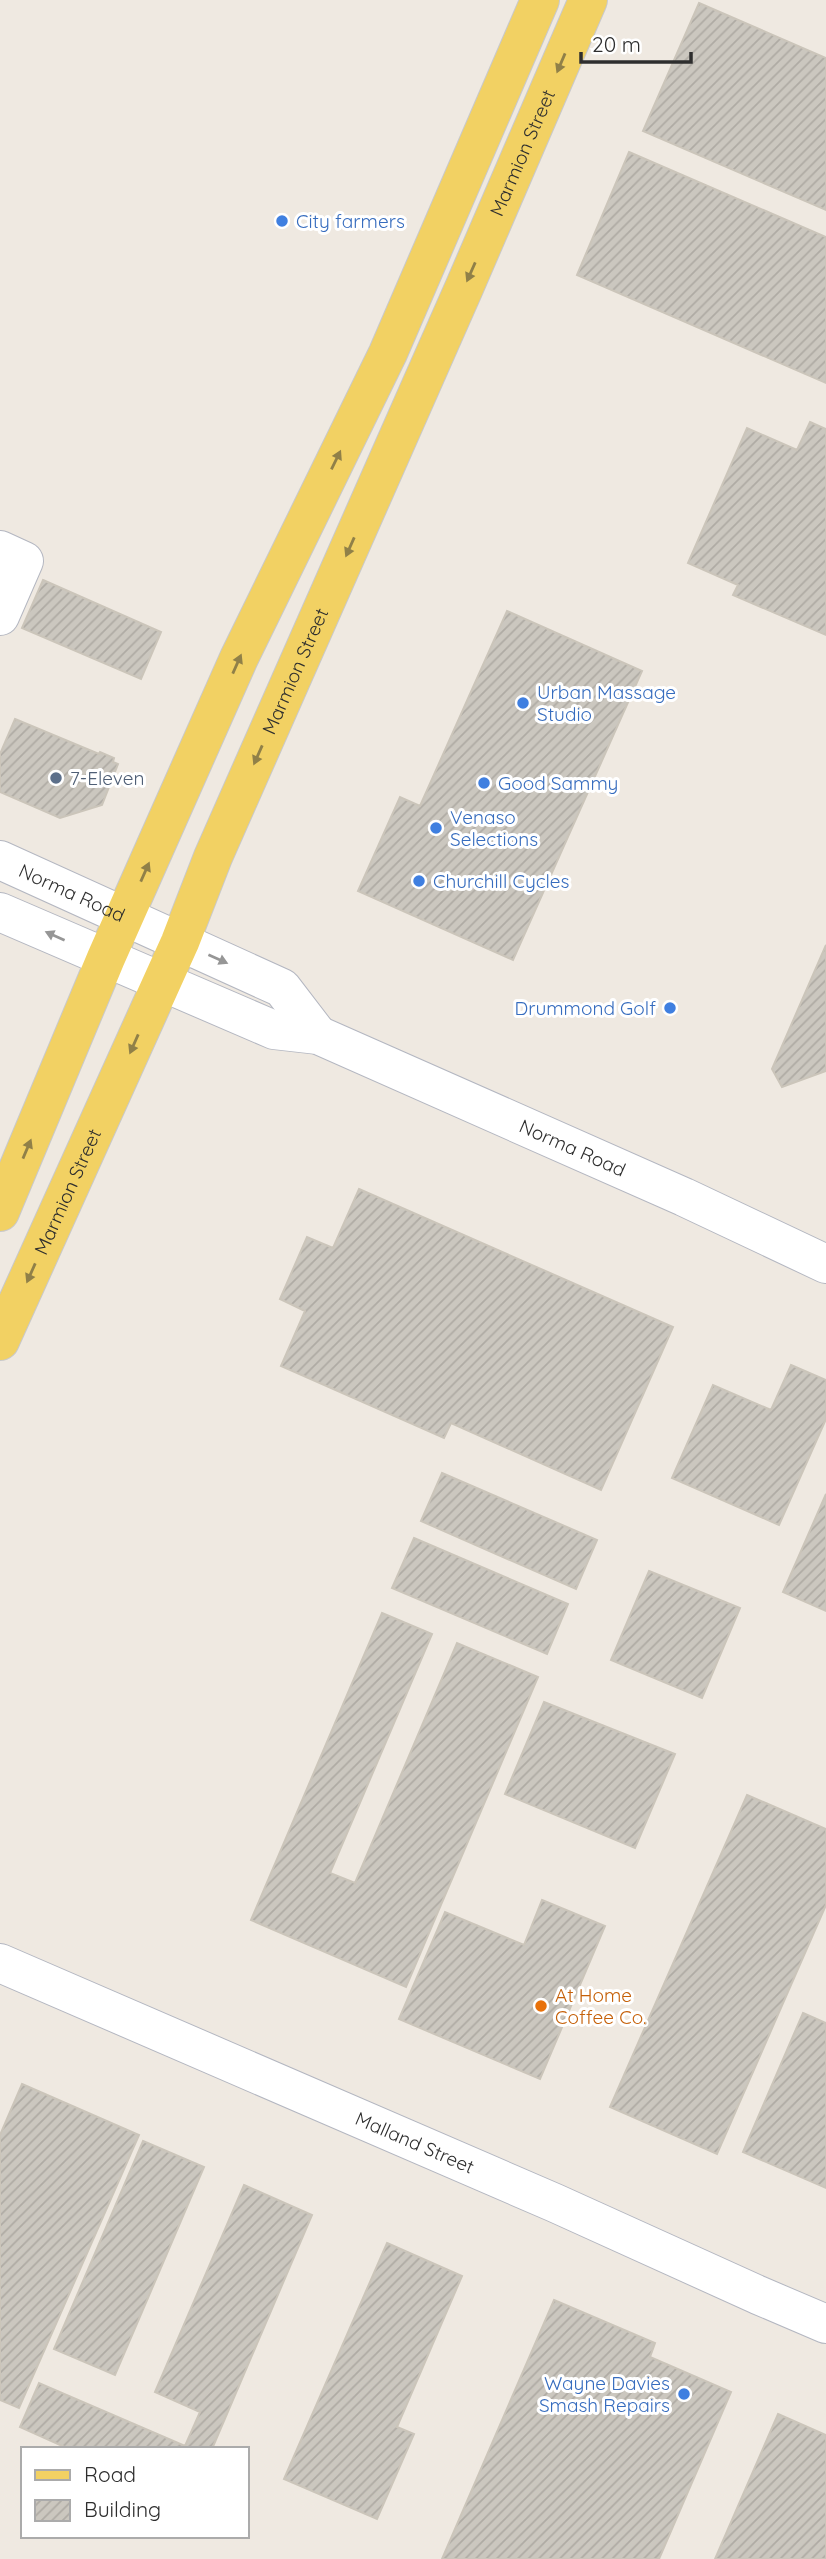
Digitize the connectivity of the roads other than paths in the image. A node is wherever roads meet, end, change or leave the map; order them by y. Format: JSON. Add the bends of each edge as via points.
{"nodes":[{"id":1,"x":540,"y":0,"type":"edge"},
{"id":2,"x":588,"y":0,"type":"edge"},
{"id":3,"x":0,"y":550,"type":"edge"},
{"id":4,"x":0,"y":616,"type":"edge"},
{"id":5,"x":0,"y":860,"type":"edge"},
{"id":6,"x":0,"y":912,"type":"edge"},
{"id":7,"x":125,"y":916,"type":"junction"},
{"id":8,"x":180,"y":942,"type":"junction"},
{"id":9,"x":106,"y":958,"type":"junction"},
{"id":10,"x":163,"y":982,"type":"junction"},
{"id":11,"x":318,"y":1035,"type":"junction"},
{"id":12,"x":0,"y":1212,"type":"edge"},
{"id":13,"x":826,"y":1264,"type":"edge"},
{"id":14,"x":0,"y":1341,"type":"edge"},
{"id":15,"x":0,"y":1964,"type":"edge"},
{"id":16,"x":826,"y":2324,"type":"edge"}],
"edges":[{"from":7,"to":1,"type":"main road","one_way":true,"via":[[239,658],[388,353]]},
{"from":2,"to":8,"type":"main road","name":"Marmion Street","one_way":true,"via":[[213,857]]},
{"from":3,"to":4,"type":"street","via":[[24,561]]},
{"from":5,"to":7,"type":"street","name":"Norma Road"},
{"from":9,"to":6,"type":"street","name":"Norma Road","one_way":true},
{"from":7,"to":8,"type":"street","name":"Norma Road"},
{"from":7,"to":9,"type":"main road"},
{"from":8,"to":10,"type":"main road","name":"Marmion Street"},
{"from":8,"to":11,"type":"street","name":"Norma Road","one_way":true,"via":[[282,988]]},
{"from":9,"to":10,"type":"street","name":"Norma Road"},
{"from":12,"to":9,"type":"main road","one_way":true},
{"from":10,"to":11,"type":"street","name":"Norma Road","via":[[274,1030]]},
{"from":10,"to":14,"type":"main road","name":"Marmion Street","one_way":true},
{"from":11,"to":13,"type":"street","name":"Norma Road"},
{"from":15,"to":16,"type":"street","name":"Malland Street"}]}
